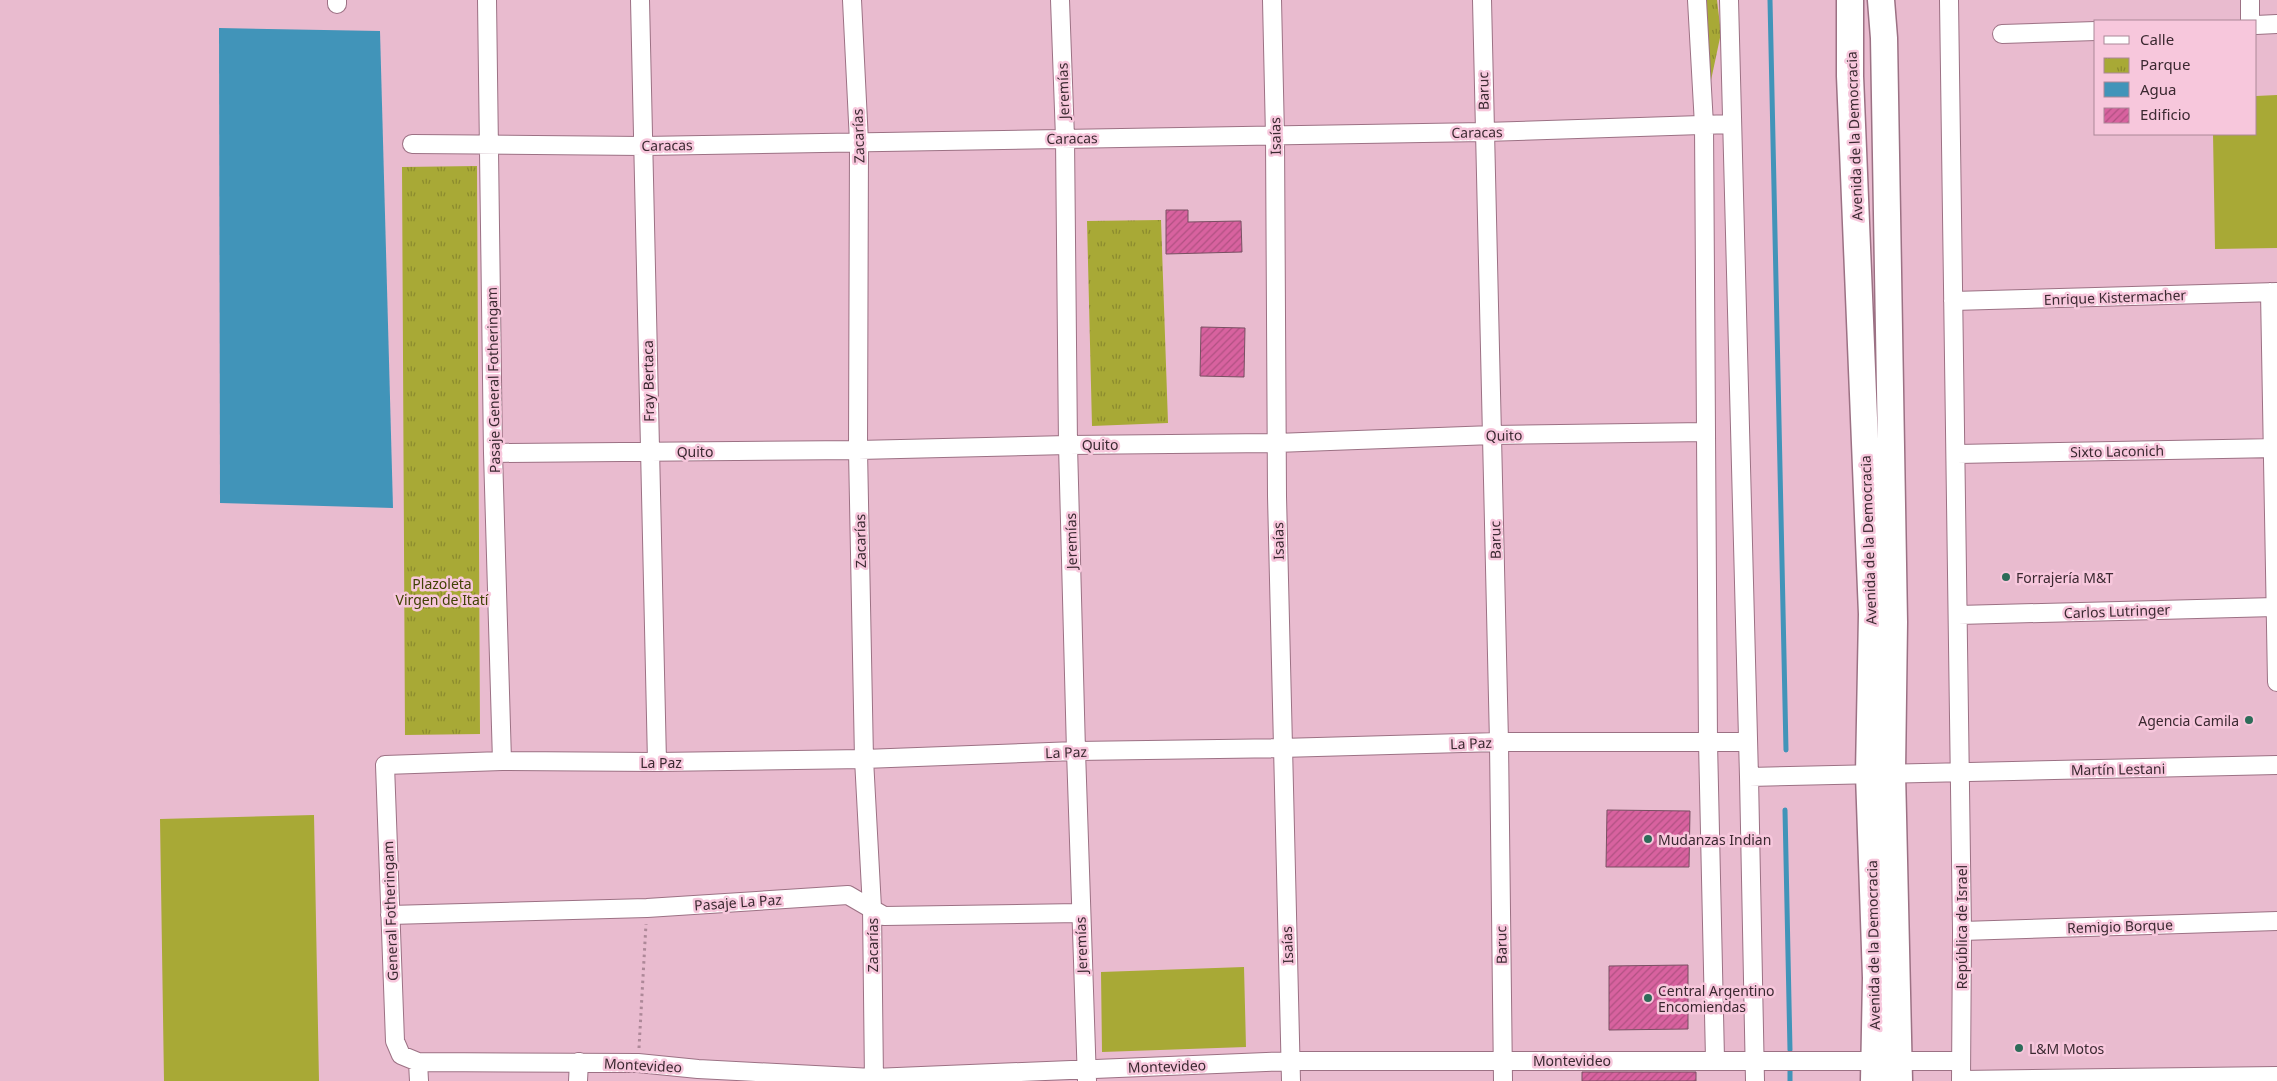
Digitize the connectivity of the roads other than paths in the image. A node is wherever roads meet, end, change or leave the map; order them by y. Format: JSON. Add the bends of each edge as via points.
{"nodes":[{"id":1,"x":487,"y":0,"type":"edge"},
{"id":2,"x":640,"y":0,"type":"edge"},
{"id":3,"x":852,"y":0,"type":"edge"},
{"id":4,"x":1060,"y":0,"type":"edge"},
{"id":5,"x":1272,"y":0,"type":"edge"},
{"id":6,"x":1482,"y":0,"type":"edge"},
{"id":7,"x":1697,"y":0,"type":"edge"},
{"id":8,"x":1729,"y":0,"type":"edge"},
{"id":9,"x":1850,"y":0,"type":"edge"},
{"id":10,"x":1881,"y":0,"type":"edge"},
{"id":11,"x":1950,"y":0,"type":"edge"},
{"id":12,"x":2250,"y":0,"type":"edge"},
{"id":13,"x":2250,"y":20,"type":"edge"},
{"id":14,"x":2277,"y":24,"type":"edge"},
{"id":15,"x":2257,"y":25,"type":"edge"},
{"id":16,"x":2094,"y":31,"type":"edge"},
{"id":17,"x":2002,"y":34,"type":"dead end"},
{"id":18,"x":1732,"y":124,"type":"junction"},
{"id":19,"x":1704,"y":125,"type":"junction"},
{"id":20,"x":1484,"y":132,"type":"junction"},
{"id":21,"x":1275,"y":136,"type":"junction"},
{"id":22,"x":1065,"y":138,"type":"junction"},
{"id":23,"x":859,"y":142,"type":"junction"},
{"id":24,"x":412,"y":144,"type":"dead end"},
{"id":25,"x":489,"y":144,"type":"junction"},
{"id":26,"x":643,"y":146,"type":"junction"},
{"id":27,"x":2273,"y":292,"type":"edge"},
{"id":28,"x":1953,"y":301,"type":"junction"},
{"id":29,"x":1706,"y":432,"type":"junction"},
{"id":30,"x":1493,"y":435,"type":"junction"},
{"id":31,"x":1276,"y":443,"type":"junction"},
{"id":32,"x":1068,"y":445,"type":"junction"},
{"id":33,"x":2274,"y":448,"type":"edge"},
{"id":34,"x":858,"y":450,"type":"junction"},
{"id":35,"x":650,"y":451,"type":"junction"},
{"id":36,"x":493,"y":453,"type":"junction"},
{"id":37,"x":1957,"y":454,"type":"junction"},
{"id":38,"x":2276,"y":606,"type":"junction"},
{"id":39,"x":1958,"y":615,"type":"junction"},
{"id":40,"x":2277,"y":682,"type":"edge"},
{"id":41,"x":1499,"y":742,"type":"junction"},
{"id":42,"x":1708,"y":742,"type":"junction"},
{"id":43,"x":1747,"y":742,"type":"junction"},
{"id":44,"x":1281,"y":748,"type":"junction"},
{"id":45,"x":1076,"y":751,"type":"junction"},
{"id":46,"x":864,"y":759,"type":"junction"},
{"id":47,"x":502,"y":760,"type":"junction"},
{"id":48,"x":657,"y":762,"type":"junction"},
{"id":49,"x":385,"y":765,"type":"joint"},
{"id":50,"x":2277,"y":766,"type":"edge"},
{"id":51,"x":1880,"y":773,"type":"junction"},
{"id":52,"x":1959,"y":773,"type":"junction"},
{"id":53,"x":1750,"y":777,"type":"junction"},
{"id":54,"x":872,"y":908,"type":"junction"},
{"id":55,"x":1080,"y":913,"type":"junction"},
{"id":56,"x":390,"y":915,"type":"junction"},
{"id":57,"x":2277,"y":921,"type":"edge"},
{"id":58,"x":1962,"y":932,"type":"junction"},
{"id":59,"x":401,"y":1055,"type":"joint"},
{"id":60,"x":1715,"y":1059,"type":"junction"},
{"id":61,"x":1502,"y":1060,"type":"junction"},
{"id":62,"x":1961,"y":1060,"type":"junction"},
{"id":63,"x":1291,"y":1061,"type":"junction"},
{"id":64,"x":1755,"y":1061,"type":"junction"},
{"id":65,"x":418,"y":1062,"type":"junction"},
{"id":66,"x":579,"y":1062,"type":"junction"},
{"id":67,"x":1886,"y":1071,"type":"edge"},
{"id":68,"x":698,"y":1075,"type":"edge"},
{"id":69,"x":1086,"y":1075,"type":"edge"},
{"id":70,"x":2277,"y":1076,"type":"edge"},
{"id":71,"x":983,"y":1077,"type":"edge"},
{"id":72,"x":819,"y":1078,"type":"edge"},
{"id":73,"x":873,"y":1080,"type":"edge"},
{"id":74,"x":1961,"y":1080,"type":"edge"},
{"id":75,"x":419,"y":1081,"type":"edge"},
{"id":76,"x":578,"y":1081,"type":"edge"},
{"id":77,"x":1291,"y":1081,"type":"edge"},
{"id":78,"x":1503,"y":1081,"type":"edge"},
{"id":79,"x":1755,"y":1081,"type":"edge"}],
"edges":[{"from":1,"to":25,"type":"street","name":"Pasaje General Fotheringam"},
{"from":2,"to":26,"type":"street","name":"Fray Bertaca"},
{"from":3,"to":23,"type":"street","name":"Zacarías"},
{"from":4,"to":22,"type":"street","name":"Jeremías"},
{"from":5,"to":21,"type":"street","name":"Isaías"},
{"from":6,"to":20,"type":"street","name":"Baruc"},
{"from":7,"to":19,"type":"street"},
{"from":8,"to":18,"type":"street"},
{"from":9,"to":51,"type":"highway","name":"Avenida de la Democracia","via":[[1850,76]]},
{"from":10,"to":51,"type":"highway","name":"Avenida de la Democracia","via":[[1894,612]]},
{"from":11,"to":28,"type":"street"},
{"from":12,"to":13,"type":"street"},
{"from":14,"to":15,"type":"street"},
{"from":16,"to":17,"type":"street"},
{"from":18,"to":19,"type":"street","name":"Caracas"},
{"from":18,"to":43,"type":"street"},
{"from":19,"to":20,"type":"street","name":"Caracas"},
{"from":19,"to":29,"type":"street"},
{"from":20,"to":21,"type":"street","name":"Caracas"},
{"from":20,"to":30,"type":"street","name":"Baruc"},
{"from":21,"to":22,"type":"street","name":"Caracas"},
{"from":21,"to":31,"type":"street","name":"Isaías"},
{"from":22,"to":23,"type":"street","name":"Caracas"},
{"from":22,"to":32,"type":"street","name":"Jeremías"},
{"from":23,"to":26,"type":"street","name":"Caracas"},
{"from":23,"to":34,"type":"street","name":"Zacarías"},
{"from":24,"to":25,"type":"street","name":"Caracas"},
{"from":25,"to":26,"type":"street","name":"Caracas"},
{"from":25,"to":36,"type":"street","name":"Pasaje General Fotheringam"},
{"from":26,"to":35,"type":"street","name":"Fray Bertaca"},
{"from":27,"to":28,"type":"street","name":"Enrique Kistermacher"},
{"from":27,"to":33,"type":"street"},
{"from":28,"to":37,"type":"street"},
{"from":29,"to":30,"type":"street","name":"Quito"},
{"from":29,"to":42,"type":"street"},
{"from":30,"to":31,"type":"street","name":"Quito"},
{"from":30,"to":41,"type":"street","name":"Baruc"},
{"from":31,"to":32,"type":"street","name":"Quito"},
{"from":31,"to":44,"type":"street","name":"Isaías"},
{"from":32,"to":34,"type":"street","name":"Quito"},
{"from":32,"to":45,"type":"street","name":"Jeremías"},
{"from":33,"to":37,"type":"street","name":"Sixto Laconich"},
{"from":33,"to":38,"type":"street"},
{"from":34,"to":35,"type":"street","name":"Quito"},
{"from":34,"to":46,"type":"street","name":"Zacarías"},
{"from":35,"to":36,"type":"street","name":"Quito"},
{"from":35,"to":48,"type":"street","name":"Fray Bertaca"},
{"from":36,"to":47,"type":"street","name":"Pasaje General Fotheringam"},
{"from":37,"to":39,"type":"street"},
{"from":38,"to":39,"type":"street","name":"Carlos Lutringer"},
{"from":38,"to":40,"type":"street"},
{"from":39,"to":52,"type":"street"},
{"from":41,"to":42,"type":"street","name":"La Paz"},
{"from":41,"to":44,"type":"street","name":"La Paz"},
{"from":41,"to":61,"type":"street","name":"Baruc"},
{"from":42,"to":43,"type":"street","name":"La Paz"},
{"from":42,"to":60,"type":"street"},
{"from":43,"to":53,"type":"street"},
{"from":44,"to":45,"type":"street","name":"La Paz"},
{"from":44,"to":63,"type":"street","name":"Isaías"},
{"from":45,"to":46,"type":"street","name":"La Paz"},
{"from":45,"to":55,"type":"street","name":"Jeremías"},
{"from":46,"to":48,"type":"street","name":"La Paz"},
{"from":46,"to":54,"type":"street","name":"Zacarías"},
{"from":47,"to":48,"type":"street","name":"La Paz"},
{"from":47,"to":49,"type":"street","name":"La Paz"},
{"from":49,"to":56,"type":"street","name":"General Fotheringam"},
{"from":50,"to":52,"type":"street","name":"Martín Lestani"},
{"from":51,"to":52,"type":"street","name":"Martín Lestani"},
{"from":51,"to":53,"type":"street","name":"Martín Lestani"},
{"from":51,"to":67,"type":"highway","name":"Avenida de la Democracia"},
{"from":51,"to":67,"type":"highway","name":"Avenida de la Democracia","via":[[1876,978]]},
{"from":52,"to":58,"type":"street","name":"República de Israel"},
{"from":53,"to":64,"type":"street"},
{"from":54,"to":55,"type":"street","name":"Pasaje La Paz","via":[[884,916]]},
{"from":54,"to":56,"type":"street","name":"Pasaje La Paz","via":[[848,895],[647,908]]},
{"from":54,"to":73,"type":"street","name":"Zacarías"},
{"from":55,"to":69,"type":"street","name":"Jeremías"},
{"from":56,"to":59,"type":"street","name":"General Fotheringam","via":[[395,1041]]},
{"from":57,"to":58,"type":"street","name":"Remigio Borque"},
{"from":58,"to":62,"type":"street","name":"República de Israel"},
{"from":59,"to":65,"type":"street","name":"Montevideo"},
{"from":60,"to":61,"type":"street","name":"Montevideo"},
{"from":60,"to":64,"type":"street","name":"Montevideo"},
{"from":61,"to":63,"type":"street","name":"Montevideo"},
{"from":61,"to":78,"type":"street","name":"Baruc"},
{"from":62,"to":67,"type":"street","name":"Montevideo"},
{"from":62,"to":74,"type":"street","name":"República de Israel"},
{"from":63,"to":69,"type":"street","name":"Montevideo"},
{"from":63,"to":77,"type":"street","name":"Isaías"},
{"from":64,"to":67,"type":"street","name":"Montevideo"},
{"from":64,"to":79,"type":"street"},
{"from":65,"to":66,"type":"street","name":"Montevideo"},
{"from":65,"to":75,"type":"street"},
{"from":66,"to":68,"type":"street","name":"Montevideo","via":[[638,1064]]},
{"from":66,"to":76,"type":"street"},
{"from":68,"to":72,"type":"street","name":"Montevideo"},
{"from":69,"to":71,"type":"street","name":"Montevideo"},
{"from":70,"to":74,"type":"street"},
{"from":71,"to":73,"type":"street","name":"Montevideo"},
{"from":72,"to":73,"type":"street","name":"Montevideo"}]}
